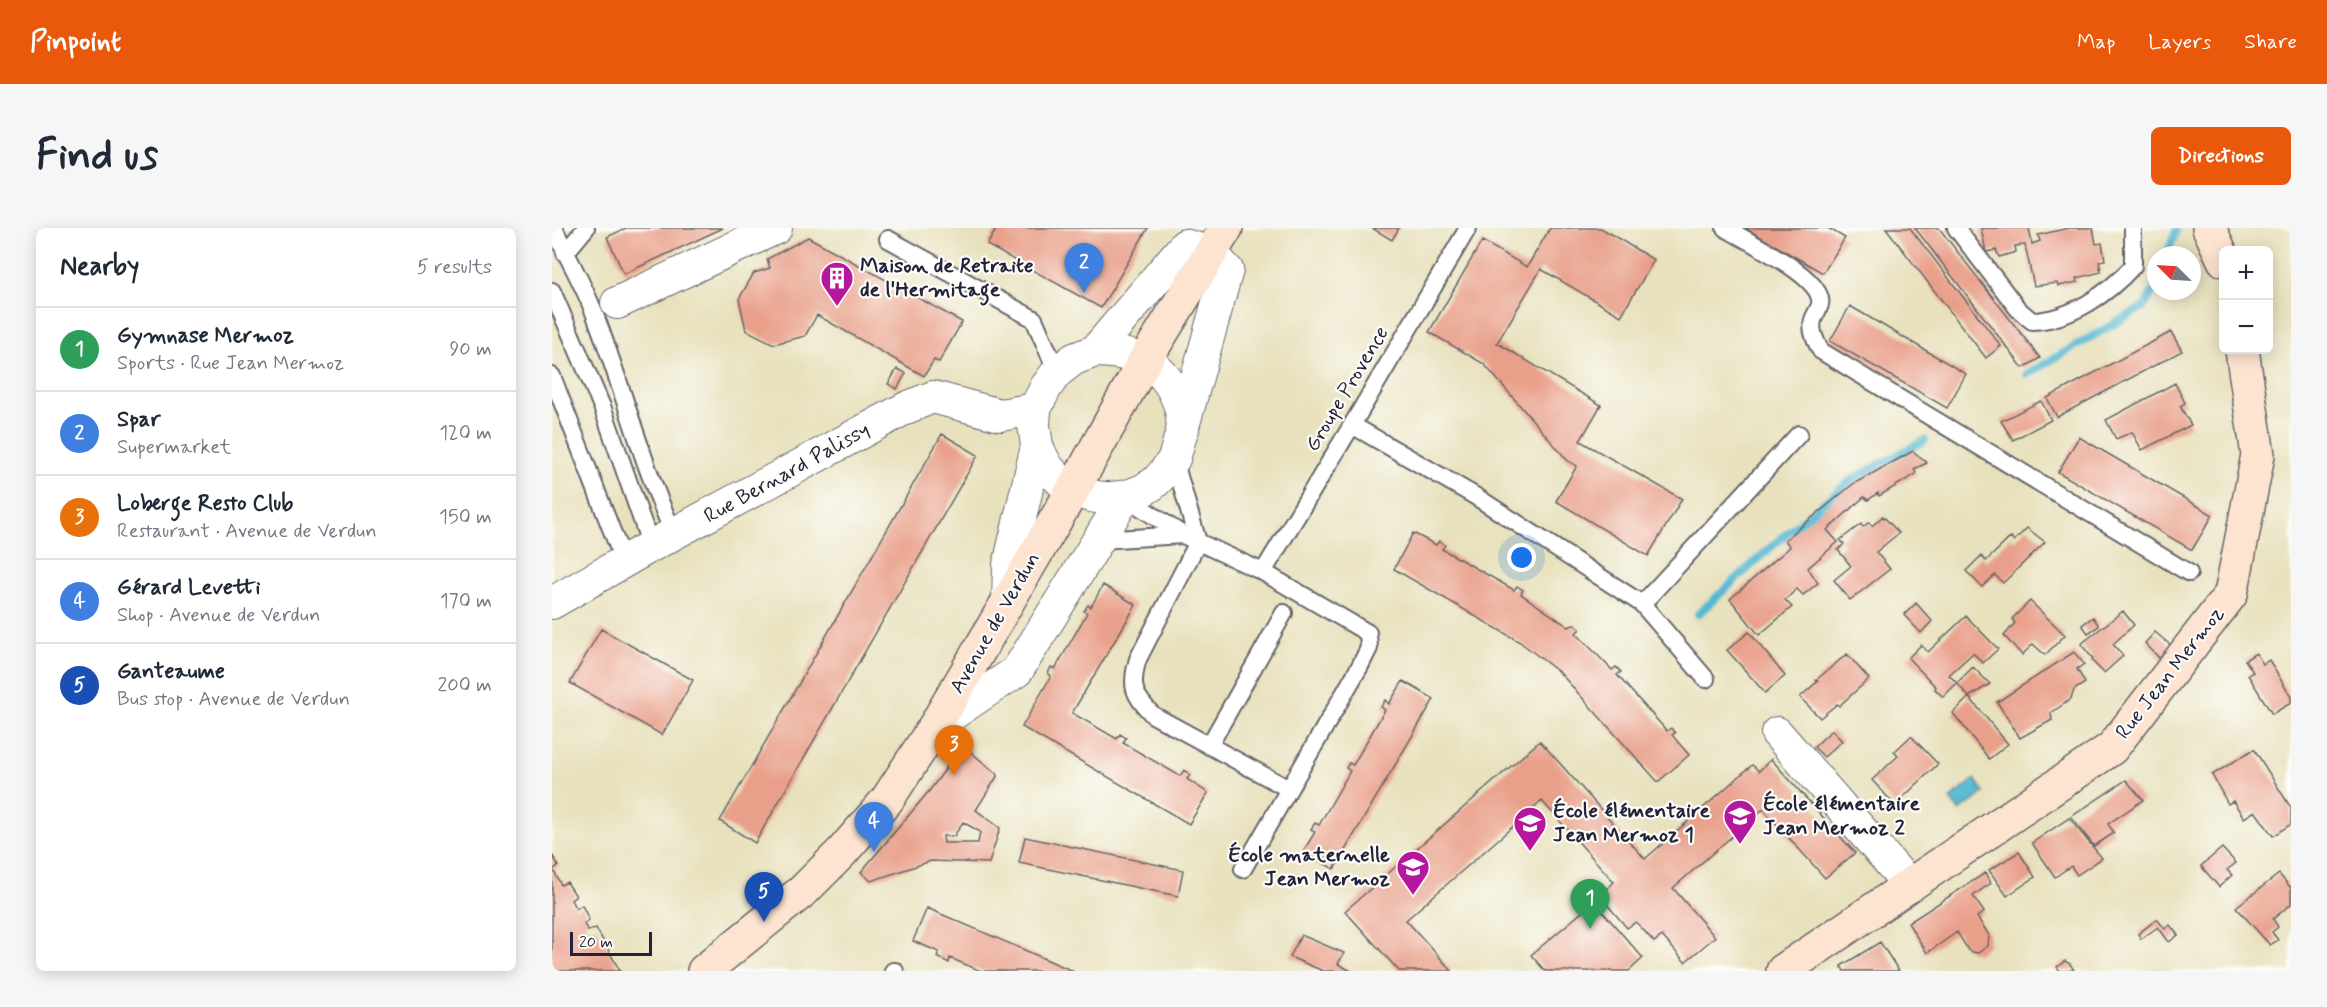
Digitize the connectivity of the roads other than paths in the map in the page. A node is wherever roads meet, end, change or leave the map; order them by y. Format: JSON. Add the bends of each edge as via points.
{"nodes":[{"id":1,"x":554,"y":228,"type":"edge"},
{"id":2,"x":586,"y":228,"type":"edge"},
{"id":3,"x":776,"y":228,"type":"edge"},
{"id":4,"x":1468,"y":228,"type":"edge"},
{"id":5,"x":1725,"y":228,"type":"edge"},
{"id":6,"x":1956,"y":228,"type":"edge"},
{"id":7,"x":2133,"y":228,"type":"edge"},
{"id":8,"x":2209,"y":228,"type":"edge"},
{"id":9,"x":888,"y":239,"type":"dead end"},
{"id":10,"x":1219,"y":241,"type":"edge"},
{"id":11,"x":2219,"y":251,"type":"edge"},
{"id":12,"x":565,"y":253,"type":"junction"},
{"id":13,"x":552,"y":291,"type":"edge"},
{"id":14,"x":606,"y":308,"type":"junction"},
{"id":15,"x":1095,"y":351,"type":"junction"},
{"id":16,"x":2243,"y":354,"type":"edge"},
{"id":17,"x":1145,"y":360,"type":"junction"},
{"id":18,"x":1056,"y":372,"type":"junction"},
{"id":19,"x":552,"y":376,"type":"edge"},
{"id":20,"x":1035,"y":408,"type":"junction"},
{"id":21,"x":1352,"y":425,"type":"junction"},
{"id":22,"x":1183,"y":429,"type":"junction"},
{"id":23,"x":1799,"y":434,"type":"dead end"},
{"id":24,"x":1037,"y":446,"type":"junction"},
{"id":25,"x":1174,"y":459,"type":"junction"},
{"id":26,"x":1073,"y":490,"type":"junction"},
{"id":27,"x":1125,"y":497,"type":"junction"},
{"id":28,"x":1191,"y":539,"type":"junction"},
{"id":29,"x":663,"y":540,"type":"junction"},
{"id":30,"x":1099,"y":540,"type":"junction"},
{"id":31,"x":624,"y":562,"type":"junction"},
{"id":32,"x":1263,"y":572,"type":"junction"},
{"id":33,"x":2189,"y":573,"type":"dead end"},
{"id":34,"x":1008,"y":602,"type":"junction"},
{"id":35,"x":552,"y":603,"type":"edge"},
{"id":36,"x":1642,"y":604,"type":"junction"},
{"id":37,"x":1284,"y":613,"type":"dead end"},
{"id":38,"x":1706,"y":679,"type":"dead end"},
{"id":39,"x":935,"y":726,"type":"junction"},
{"id":40,"x":1777,"y":733,"type":"dead end"},
{"id":41,"x":1209,"y":746,"type":"junction"},
{"id":42,"x":1289,"y":789,"type":"junction"},
{"id":43,"x":1243,"y":869,"type":"dead end"},
{"id":44,"x":1910,"y":886,"type":"junction"},
{"id":45,"x":704,"y":971,"type":"edge"},
{"id":46,"x":1783,"y":971,"type":"edge"}],
"edges":[{"from":1,"to":12,"type":"lane"},
{"from":2,"to":12,"type":"lane"},
{"from":3,"to":14,"type":"street"},
{"from":4,"to":21,"type":"lane","name":"Groupe Provence"},
{"from":5,"to":33,"type":"lane","via":[[1806,276],[1818,290],[1821,302],[1812,322],[1821,351]]},
{"from":6,"to":7,"type":"lane","via":[[2018,309],[2032,321],[2049,321],[2068,315],[2118,282],[2133,266]]},
{"from":8,"to":11,"type":"main road"},
{"from":9,"to":18,"type":"lane","via":[[1034,319]]},
{"from":10,"to":15,"type":"street","via":[[1185,245]]},
{"from":10,"to":17,"type":"main road","name":"Avenue de Verdun"},
{"from":10,"to":22,"type":"street","via":[[1227,270]]},
{"from":12,"to":14,"type":"lane"},
{"from":13,"to":29,"type":"lane"},
{"from":14,"to":29,"type":"lane","via":[[655,492]]},
{"from":15,"to":17,"type":"street","via":[[1121,352]]},
{"from":15,"to":18,"type":"street"},
{"from":16,"to":44,"type":"main road","name":"Rue Jean Mermoz","via":[[2258,455],[2231,594],[2112,748]]},
{"from":17,"to":22,"type":"street","via":[[1166,378],[1179,402]]},
{"from":17,"to":26,"type":"main road","name":"Avenue de Verdun"},
{"from":18,"to":20,"type":"street"},
{"from":19,"to":31,"type":"lane"},
{"from":20,"to":24,"type":"street"},
{"from":20,"to":29,"type":"street","name":"Rue Bernard Palissy","via":[[1000,415],[933,397]]},
{"from":21,"to":32,"type":"lane","name":"Groupe Provence"},
{"from":21,"to":36,"type":"lane","via":[[1475,496]]},
{"from":22,"to":25,"type":"street"},
{"from":23,"to":36,"type":"lane"},
{"from":24,"to":26,"type":"street","via":[[1050,471]]},
{"from":24,"to":34,"type":"street","via":[[1009,565]]},
{"from":25,"to":27,"type":"street","via":[[1154,484]]},
{"from":25,"to":28,"type":"lane"},
{"from":26,"to":27,"type":"street","via":[[1097,498]]},
{"from":26,"to":34,"type":"main road","name":"Avenue de Verdun"},
{"from":27,"to":28,"type":"lane"},
{"from":27,"to":30,"type":"street"},
{"from":28,"to":30,"type":"lane"},
{"from":28,"to":32,"type":"lane"},
{"from":28,"to":41,"type":"lane","via":[[1138,659],[1133,688],[1153,715]]},
{"from":29,"to":31,"type":"street","name":"Rue Bernard Palissy"},
{"from":30,"to":39,"type":"street","via":[[1017,671]]},
{"from":31,"to":35,"type":"street","name":"Rue Bernard Palissy"},
{"from":32,"to":42,"type":"lane","via":[[1368,633],[1369,648],[1360,666]]},
{"from":34,"to":39,"type":"main road","name":"Avenue de Verdun"},
{"from":36,"to":38,"type":"lane"},
{"from":37,"to":41,"type":"lane"},
{"from":39,"to":45,"type":"main road","name":"Avenue de Verdun","via":[[887,801],[842,852],[804,890]]},
{"from":40,"to":44,"type":"street"},
{"from":41,"to":42,"type":"lane"},
{"from":42,"to":43,"type":"lane"},
{"from":44,"to":46,"type":"main road","name":"Rue Jean Mermoz"}]}
